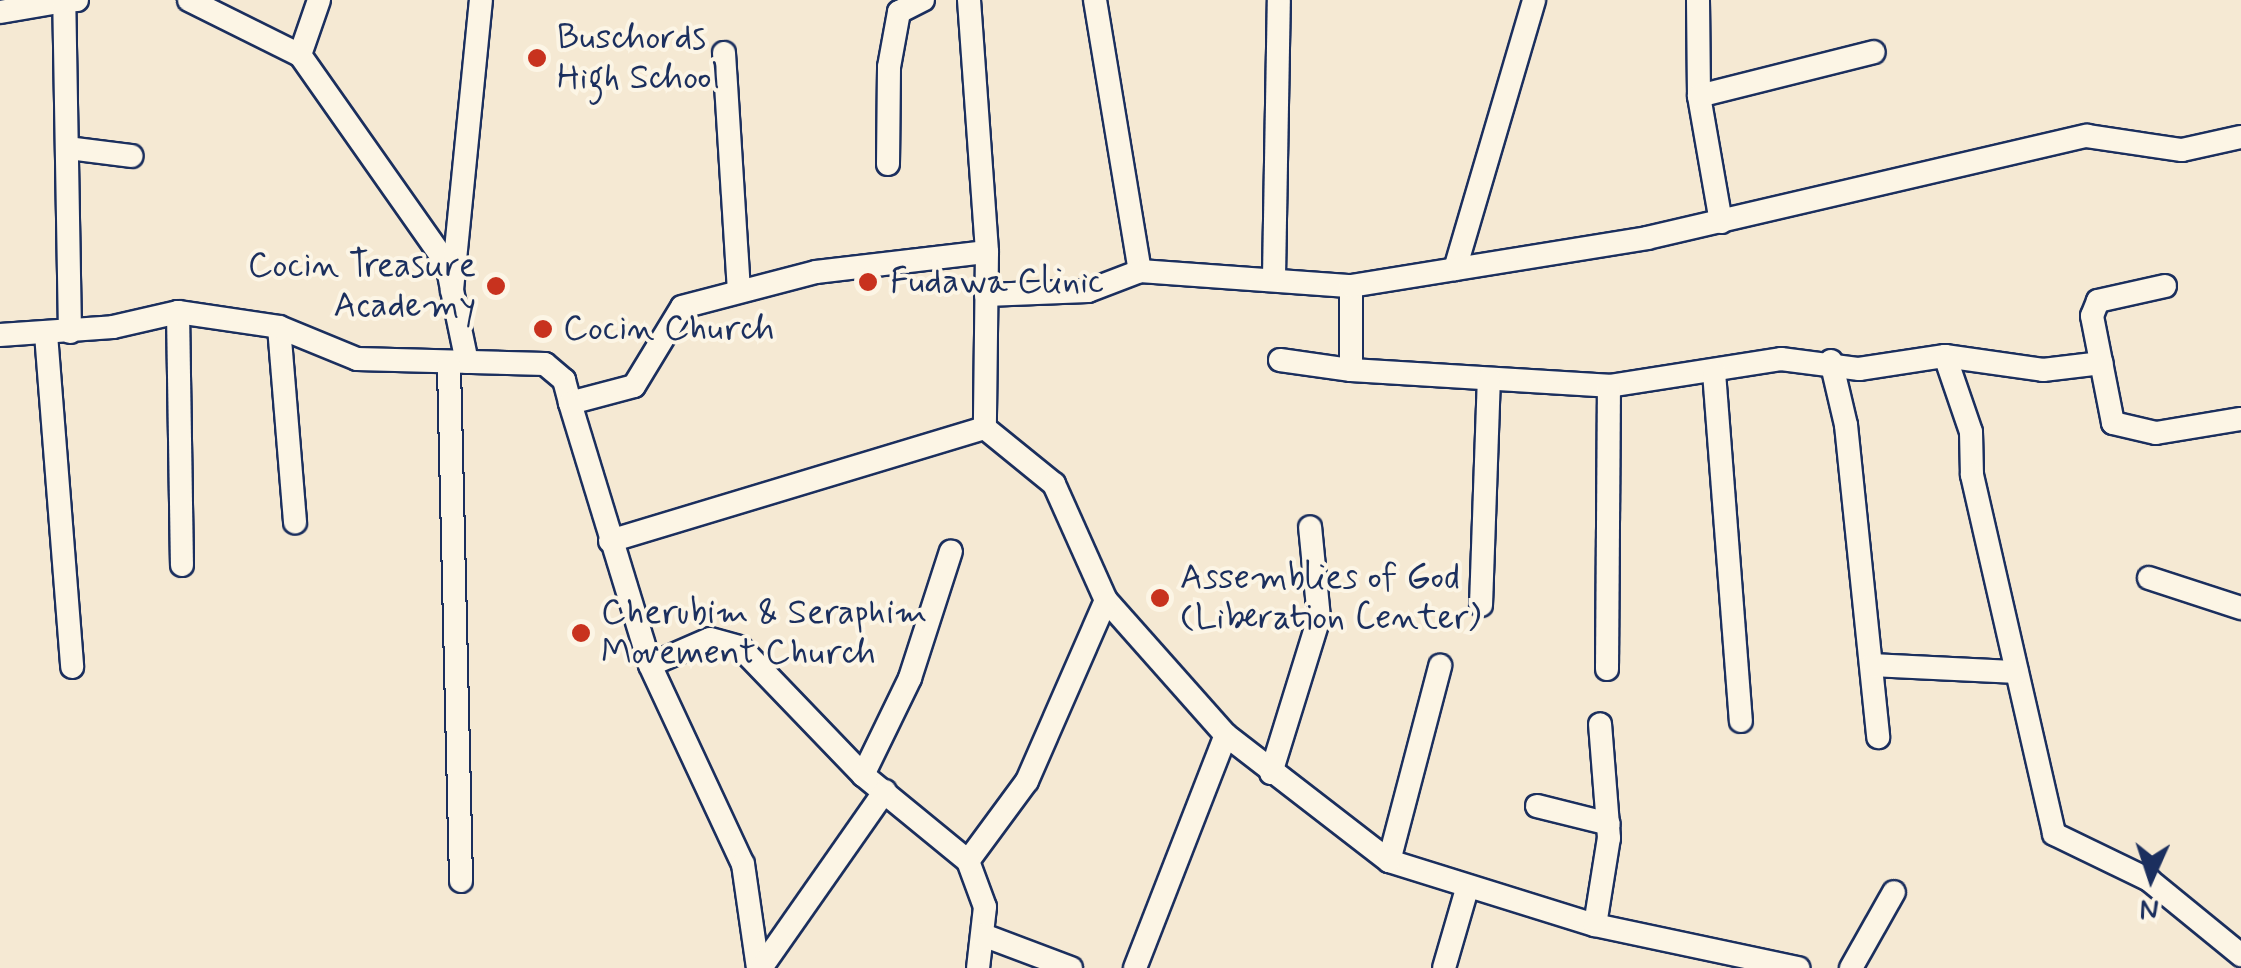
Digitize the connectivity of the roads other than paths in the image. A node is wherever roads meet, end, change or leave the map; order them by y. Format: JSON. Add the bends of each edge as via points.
{"nodes":[{"id":1,"x":64,"y":0,"type":"edge"},
{"id":2,"x":77,"y":0,"type":"edge"},
{"id":3,"x":189,"y":0,"type":"edge"},
{"id":4,"x":318,"y":0,"type":"edge"},
{"id":5,"x":481,"y":0,"type":"edge"},
{"id":6,"x":923,"y":0,"type":"edge"},
{"id":7,"x":969,"y":0,"type":"edge"},
{"id":8,"x":1095,"y":0,"type":"edge"},
{"id":9,"x":1279,"y":0,"type":"edge"},
{"id":10,"x":1534,"y":0,"type":"edge"},
{"id":11,"x":1698,"y":0,"type":"edge"},
{"id":12,"x":0,"y":12,"type":"edge"},
{"id":13,"x":1874,"y":52,"type":"dead end"},
{"id":14,"x":724,"y":53,"type":"dead end"},
{"id":15,"x":300,"y":55,"type":"junction"},
{"id":16,"x":1699,"y":96,"type":"junction"},
{"id":17,"x":2241,"y":137,"type":"edge"},
{"id":18,"x":68,"y":148,"type":"junction"},
{"id":19,"x":131,"y":156,"type":"dead end"},
{"id":20,"x":888,"y":164,"type":"dead end"},
{"id":21,"x":1721,"y":222,"type":"junction"},
{"id":22,"x":987,"y":252,"type":"junction"},
{"id":23,"x":1456,"y":270,"type":"junction"},
{"id":24,"x":1140,"y":272,"type":"junction"},
{"id":25,"x":1274,"y":277,"type":"junction"},
{"id":26,"x":1350,"y":286,"type":"junction"},
{"id":27,"x":2165,"y":286,"type":"dead end"},
{"id":28,"x":452,"y":290,"type":"junction"},
{"id":29,"x":739,"y":290,"type":"junction"},
{"id":30,"x":986,"y":295,"type":"junction"},
{"id":31,"x":178,"y":312,"type":"junction"},
{"id":32,"x":279,"y":327,"type":"junction"},
{"id":33,"x":70,"y":332,"type":"junction"},
{"id":34,"x":46,"y":334,"type":"junction"},
{"id":35,"x":0,"y":335,"type":"edge"},
{"id":36,"x":1945,"y":356,"type":"junction"},
{"id":37,"x":1280,"y":360,"type":"dead end"},
{"id":38,"x":1831,"y":362,"type":"junction"},
{"id":39,"x":2102,"y":363,"type":"junction"},
{"id":40,"x":458,"y":364,"type":"junction"},
{"id":41,"x":1351,"y":370,"type":"junction"},
{"id":42,"x":1714,"y":372,"type":"junction"},
{"id":43,"x":1489,"y":379,"type":"junction"},
{"id":44,"x":1609,"y":386,"type":"junction"},
{"id":45,"x":570,"y":403,"type":"junction"},
{"id":46,"x":2241,"y":419,"type":"edge"},
{"id":47,"x":985,"y":428,"type":"junction"},
{"id":48,"x":295,"y":522,"type":"dead end"},
{"id":49,"x":1310,"y":526,"type":"dead end"},
{"id":50,"x":610,"y":541,"type":"junction"},
{"id":51,"x":951,"y":551,"type":"dead end"},
{"id":52,"x":182,"y":564,"type":"dead end"},
{"id":53,"x":2149,"y":578,"type":"dead end"},
{"id":54,"x":1106,"y":600,"type":"junction"},
{"id":55,"x":1482,"y":605,"type":"dead end"},
{"id":56,"x":2241,"y":608,"type":"edge"},
{"id":57,"x":650,"y":665,"type":"junction"},
{"id":58,"x":1872,"y":665,"type":"junction"},
{"id":59,"x":1440,"y":666,"type":"dead end"},
{"id":60,"x":72,"y":667,"type":"dead end"},
{"id":61,"x":1607,"y":669,"type":"dead end"},
{"id":62,"x":2017,"y":672,"type":"junction"},
{"id":63,"x":1741,"y":721,"type":"dead end"},
{"id":64,"x":1600,"y":724,"type":"dead end"},
{"id":65,"x":1226,"y":735,"type":"junction"},
{"id":66,"x":1878,"y":736,"type":"dead end"},
{"id":67,"x":1271,"y":773,"type":"junction"},
{"id":68,"x":864,"y":774,"type":"junction"},
{"id":69,"x":884,"y":791,"type":"junction"},
{"id":70,"x":1537,"y":806,"type":"dead end"},
{"id":71,"x":1609,"y":824,"type":"junction"},
{"id":72,"x":1389,"y":861,"type":"junction"},
{"id":73,"x":968,"y":862,"type":"junction"},
{"id":74,"x":462,"y":880,"type":"dead end"},
{"id":75,"x":1467,"y":889,"type":"junction"},
{"id":76,"x":1894,"y":892,"type":"dead end"},
{"id":77,"x":1595,"y":925,"type":"junction"},
{"id":78,"x":983,"y":935,"type":"junction"},
{"id":79,"x":2241,"y":955,"type":"edge"},
{"id":80,"x":759,"y":968,"type":"edge"},
{"id":81,"x":978,"y":968,"type":"edge"},
{"id":82,"x":1071,"y":968,"type":"edge"},
{"id":83,"x":1135,"y":968,"type":"edge"},
{"id":84,"x":1444,"y":968,"type":"edge"},
{"id":85,"x":1798,"y":968,"type":"edge"},
{"id":86,"x":1852,"y":968,"type":"edge"}],
"edges":[{"from":1,"to":2,"type":"street"},
{"from":1,"to":12,"type":"street"},
{"from":1,"to":18,"type":"street"},
{"from":3,"to":15,"type":"street"},
{"from":4,"to":15,"type":"street"},
{"from":5,"to":28,"type":"street"},
{"from":6,"to":20,"type":"street","via":[[900,12],[888,67]]},
{"from":7,"to":22,"type":"street"},
{"from":8,"to":24,"type":"street"},
{"from":9,"to":25,"type":"street"},
{"from":10,"to":23,"type":"street"},
{"from":11,"to":16,"type":"street"},
{"from":13,"to":16,"type":"street"},
{"from":14,"to":29,"type":"street"},
{"from":15,"to":28,"type":"street","via":[[448,264]]},
{"from":16,"to":21,"type":"street"},
{"from":17,"to":21,"type":"street","via":[[2182,150],[2087,136]]},
{"from":18,"to":19,"type":"street"},
{"from":18,"to":33,"type":"street"},
{"from":21,"to":23,"type":"street"},
{"from":22,"to":29,"type":"street","via":[[924,255]]},
{"from":22,"to":30,"type":"street"},
{"from":23,"to":26,"type":"street"},
{"from":24,"to":25,"type":"street"},
{"from":24,"to":30,"type":"street","via":[[1088,290]]},
{"from":25,"to":26,"type":"street"},
{"from":26,"to":41,"type":"street"},
{"from":27,"to":39,"type":"street","via":[[2098,301],[2092,316]]},
{"from":28,"to":40,"type":"street"},
{"from":29,"to":45,"type":"street","via":[[669,318],[634,386]]},
{"from":30,"to":47,"type":"street"},
{"from":31,"to":32,"type":"street"},
{"from":31,"to":33,"type":"street"},
{"from":31,"to":52,"type":"street"},
{"from":32,"to":40,"type":"street","via":[[358,359]]},
{"from":32,"to":48,"type":"street"},
{"from":33,"to":34,"type":"street"},
{"from":34,"to":35,"type":"street"},
{"from":34,"to":60,"type":"street"},
{"from":36,"to":38,"type":"street","via":[[1859,369]]},
{"from":36,"to":39,"type":"street","via":[[2043,370]]},
{"from":36,"to":62,"type":"street","via":[[1971,432],[1972,476]]},
{"from":37,"to":41,"type":"street"},
{"from":38,"to":42,"type":"street","via":[[1782,358]]},
{"from":38,"to":58,"type":"street","via":[[1846,426]]},
{"from":39,"to":46,"type":"street","via":[[2105,408],[2128,431]]},
{"from":40,"to":45,"type":"street","via":[[546,364],[564,380]]},
{"from":40,"to":74,"type":"street"},
{"from":41,"to":43,"type":"street"},
{"from":42,"to":44,"type":"street"},
{"from":42,"to":63,"type":"street"},
{"from":43,"to":44,"type":"street"},
{"from":43,"to":55,"type":"street"},
{"from":44,"to":61,"type":"street"},
{"from":45,"to":50,"type":"street"},
{"from":47,"to":50,"type":"street"},
{"from":47,"to":54,"type":"street","via":[[1054,484]]},
{"from":49,"to":67,"type":"street","via":[[1319,618]]},
{"from":50,"to":57,"type":"street"},
{"from":51,"to":68,"type":"street","via":[[910,678]]},
{"from":53,"to":56,"type":"street"},
{"from":54,"to":65,"type":"street"},
{"from":54,"to":73,"type":"street","via":[[1027,781]]},
{"from":57,"to":68,"type":"street","via":[[724,638]]},
{"from":57,"to":80,"type":"street","via":[[743,864]]},
{"from":58,"to":62,"type":"street"},
{"from":58,"to":66,"type":"street"},
{"from":59,"to":72,"type":"street"},
{"from":62,"to":79,"type":"street","via":[[2060,841],[2149,880]]},
{"from":64,"to":71,"type":"street"},
{"from":65,"to":67,"type":"street"},
{"from":65,"to":83,"type":"street"},
{"from":67,"to":72,"type":"street"},
{"from":68,"to":69,"type":"street"},
{"from":69,"to":73,"type":"street"},
{"from":69,"to":80,"type":"street"},
{"from":70,"to":71,"type":"street"},
{"from":71,"to":77,"type":"street"},
{"from":72,"to":75,"type":"street"},
{"from":73,"to":78,"type":"street","via":[[985,907]]},
{"from":75,"to":77,"type":"street"},
{"from":75,"to":84,"type":"street"},
{"from":76,"to":86,"type":"street"},
{"from":77,"to":85,"type":"street"},
{"from":78,"to":81,"type":"street"},
{"from":78,"to":82,"type":"street"}]}
